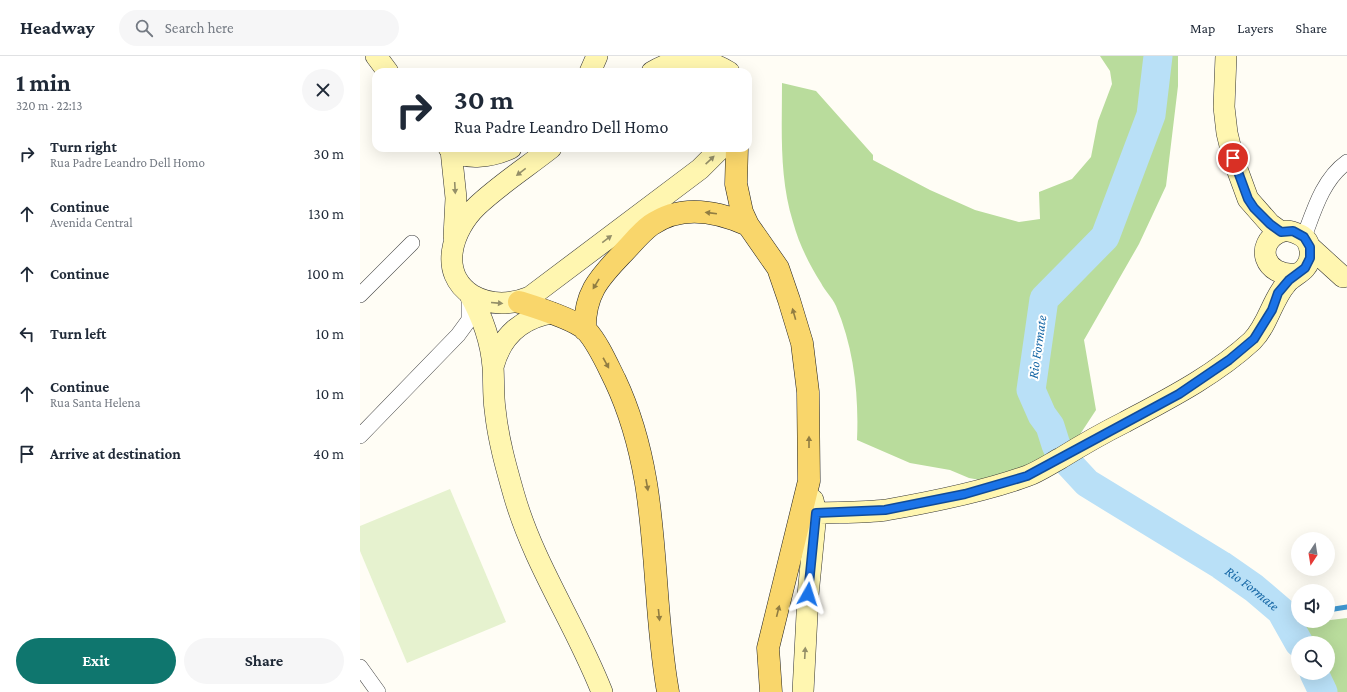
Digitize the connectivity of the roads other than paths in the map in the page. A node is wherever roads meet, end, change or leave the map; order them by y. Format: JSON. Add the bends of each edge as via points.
{"nodes":[{"id":1,"x":376,"y":56,"type":"edge"},
{"id":2,"x":597,"y":56,"type":"edge"},
{"id":3,"x":1226,"y":56,"type":"edge"},
{"id":4,"x":689,"y":57,"type":"edge"},
{"id":5,"x":385,"y":68,"type":"edge"},
{"id":6,"x":592,"y":68,"type":"edge"},
{"id":7,"x":661,"y":68,"type":"edge"},
{"id":8,"x":723,"y":68,"type":"edge"},
{"id":9,"x":450,"y":152,"type":"edge"},
{"id":10,"x":457,"y":152,"type":"edge"},
{"id":11,"x":499,"y":152,"type":"edge"},
{"id":12,"x":546,"y":152,"type":"edge"},
{"id":13,"x":717,"y":152,"type":"edge"},
{"id":14,"x":737,"y":152,"type":"edge"},
{"id":15,"x":1347,"y":162,"type":"edge"},
{"id":16,"x":1254,"y":208,"type":"junction"},
{"id":17,"x":748,"y":225,"type":"junction"},
{"id":18,"x":1297,"y":237,"type":"junction"},
{"id":19,"x":412,"y":243,"type":"dead end"},
{"id":20,"x":1266,"y":250,"type":"junction"},
{"id":21,"x":451,"y":257,"type":"junction"},
{"id":22,"x":1274,"y":270,"type":"junction"},
{"id":23,"x":1301,"y":271,"type":"junction"},
{"id":24,"x":1345,"y":278,"type":"edge"},
{"id":25,"x":469,"y":293,"type":"junction"},
{"id":26,"x":1278,"y":293,"type":"junction"},
{"id":27,"x":360,"y":295,"type":"edge"},
{"id":28,"x":519,"y":302,"type":"junction"},
{"id":29,"x":552,"y":313,"type":"junction"},
{"id":30,"x":585,"y":330,"type":"junction"},
{"id":31,"x":493,"y":367,"type":"junction"},
{"id":32,"x":360,"y":436,"type":"edge"},
{"id":33,"x":809,"y":481,"type":"junction"},
{"id":34,"x":816,"y":513,"type":"junction"},
{"id":35,"x":360,"y":667,"type":"edge"},
{"id":36,"x":378,"y":692,"type":"edge"},
{"id":37,"x":602,"y":692,"type":"edge"},
{"id":38,"x":668,"y":692,"type":"edge"},
{"id":39,"x":771,"y":692,"type":"edge"},
{"id":40,"x":803,"y":692,"type":"edge"}],
"edges":[{"from":1,"to":5,"type":"street"},
{"from":2,"to":6,"type":"street"},
{"from":3,"to":16,"type":"street","via":[[1224,107],[1227,133],[1233,158],[1248,199]]},
{"from":4,"to":7,"type":"street"},
{"from":4,"to":8,"type":"street","via":[[712,61]]},
{"from":9,"to":21,"type":"street","one_way":true,"via":[[456,198]]},
{"from":10,"to":11,"type":"street","via":[[483,156]]},
{"from":12,"to":21,"type":"street","one_way":true,"via":[[477,206],[462,225]]},
{"from":28,"to":13,"type":"street","one_way":true,"via":[[530,297],[700,169]]},
{"from":14,"to":17,"type":"main road","via":[[736,184],[740,205]]},
{"from":15,"to":18,"type":"street","via":[[1333,174]]},
{"from":16,"to":18,"type":"street","via":[[1270,224]]},
{"from":16,"to":20,"type":"street","via":[[1264,234]]},
{"from":17,"to":30,"type":"main road","one_way":true,"via":[[718,214],[694,212],[671,215],[652,224],[601,276],[594,287],[586,309]]},
{"from":33,"to":17,"type":"main road","one_way":true,"via":[[808,392],[802,343],[778,268]]},
{"from":18,"to":20,"type":"street","via":[[1271,238]]},
{"from":18,"to":23,"type":"street","via":[[1310,258]]},
{"from":18,"to":24,"type":"street"},
{"from":19,"to":27,"type":"street"},
{"from":20,"to":22,"type":"street","via":[[1267,261]]},
{"from":21,"to":25,"type":"street","via":[[456,280]]},
{"from":22,"to":23,"type":"street","via":[[1284,275]]},
{"from":22,"to":26,"type":"street"},
{"from":23,"to":24,"type":"street","via":[[1318,270]]},
{"from":23,"to":26,"type":"street"},
{"from":25,"to":28,"type":"street","one_way":true,"via":[[495,303]]},
{"from":25,"to":31,"type":"street","via":[[487,332]]},
{"from":25,"to":32,"type":"street","via":[[469,320],[458,335]]},
{"from":26,"to":34,"type":"street","via":[[1272,310],[1254,339],[1229,360],[1179,394],[1027,476],[965,494],[885,510]]},
{"from":28,"to":29,"type":"main road"},
{"from":29,"to":30,"type":"main road"},
{"from":29,"to":31,"type":"street","via":[[533,318],[515,329],[501,346]]},
{"from":30,"to":38,"type":"main road","one_way":true,"via":[[599,350],[621,393],[642,460],[651,511]]},
{"from":31,"to":37,"type":"street","via":[[498,428],[521,518],[538,560],[574,628]]},
{"from":33,"to":34,"type":"street"},
{"from":39,"to":33,"type":"main road","one_way":true,"via":[[768,648]]},
{"from":40,"to":34,"type":"street","one_way":true,"via":[[808,594]]},
{"from":35,"to":36,"type":"street"}]}
